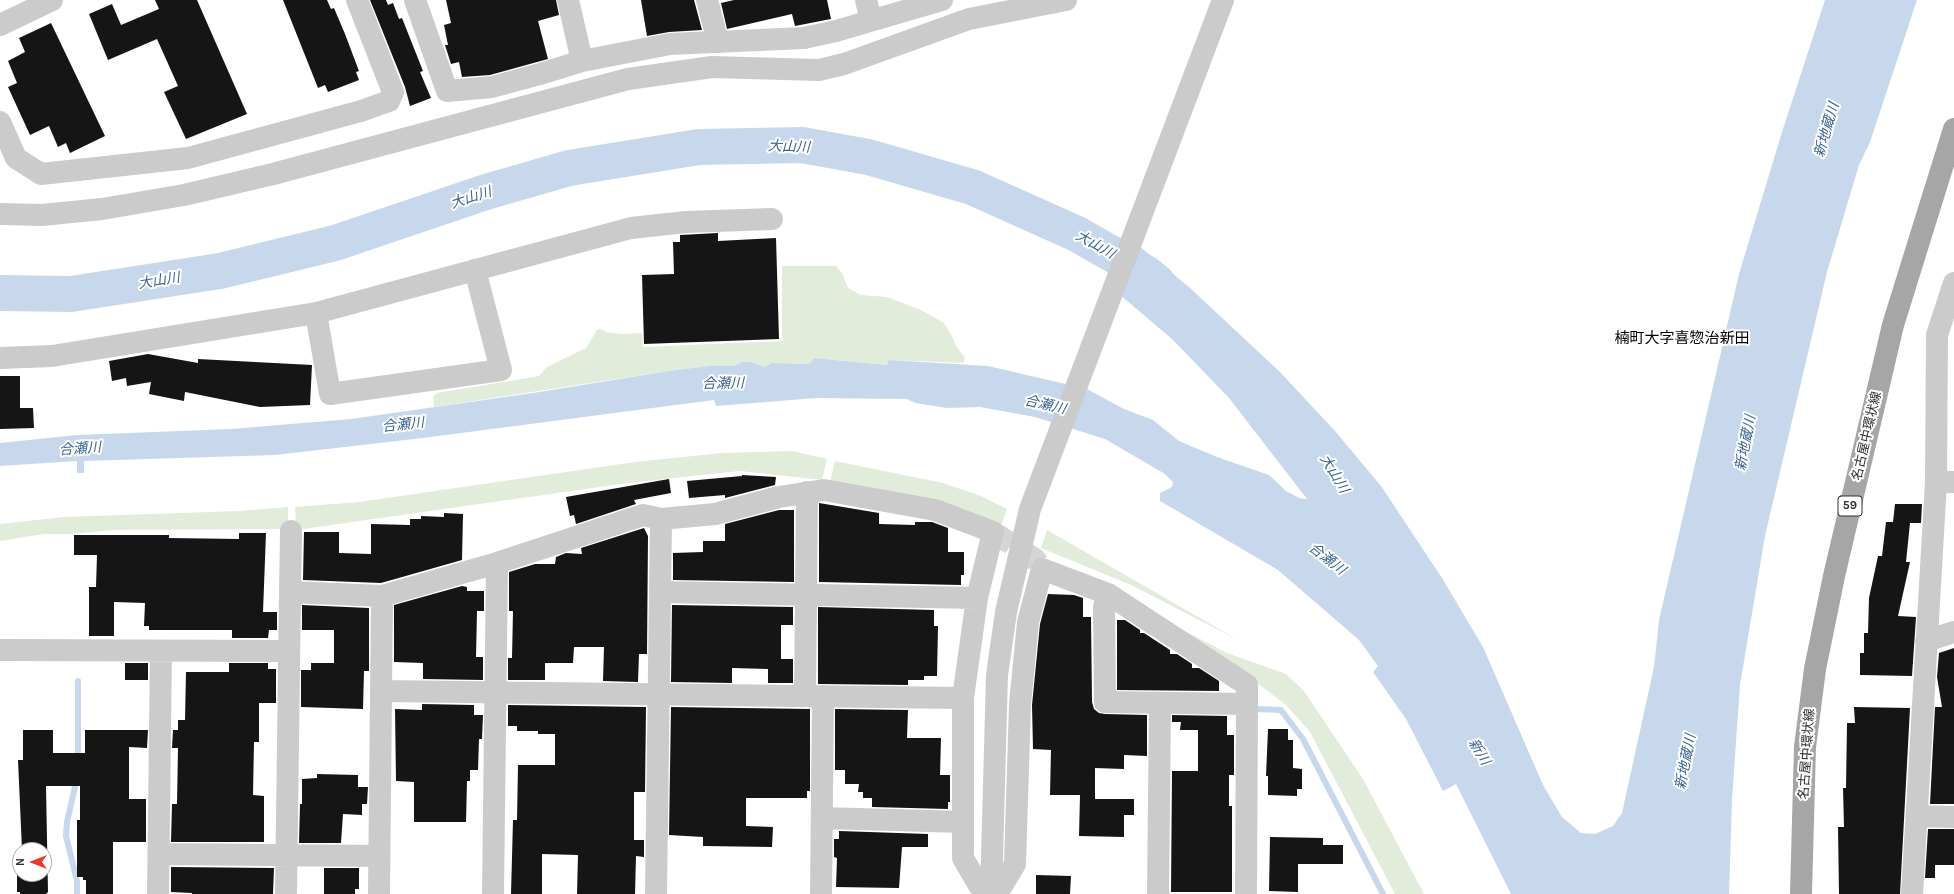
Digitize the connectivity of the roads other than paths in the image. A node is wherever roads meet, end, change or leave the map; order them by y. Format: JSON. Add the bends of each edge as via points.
{"nodes":[{"id":1,"x":52,"y":0,"type":"edge"},
{"id":2,"x":357,"y":0,"type":"edge"},
{"id":3,"x":415,"y":0,"type":"edge"},
{"id":4,"x":568,"y":0,"type":"edge"},
{"id":5,"x":708,"y":0,"type":"edge"},
{"id":6,"x":942,"y":0,"type":"edge"},
{"id":7,"x":1066,"y":0,"type":"edge"},
{"id":8,"x":1223,"y":0,"type":"edge"},
{"id":9,"x":868,"y":10,"type":"edge"},
{"id":10,"x":0,"y":25,"type":"edge"},
{"id":11,"x":718,"y":42,"type":"junction"},
{"id":12,"x":582,"y":61,"type":"junction"},
{"id":13,"x":0,"y":122,"type":"edge"},
{"id":14,"x":1954,"y":128,"type":"edge"},
{"id":15,"x":0,"y":214,"type":"edge"},
{"id":16,"x":772,"y":219,"type":"dead end"},
{"id":17,"x":475,"y":270,"type":"junction"},
{"id":18,"x":1954,"y":283,"type":"edge"},
{"id":19,"x":316,"y":313,"type":"junction"},
{"id":20,"x":0,"y":358,"type":"edge"},
{"id":21,"x":1945,"y":482,"type":"edge"},
{"id":22,"x":807,"y":492,"type":"junction"},
{"id":23,"x":661,"y":519,"type":"junction"},
{"id":24,"x":291,"y":531,"type":"dead end"},
{"id":25,"x":497,"y":563,"type":"junction"},
{"id":26,"x":290,"y":592,"type":"junction"},
{"id":27,"x":661,"y":592,"type":"junction"},
{"id":28,"x":1108,"y":594,"type":"junction"},
{"id":29,"x":806,"y":595,"type":"junction"},
{"id":30,"x":382,"y":596,"type":"junction"},
{"id":31,"x":977,"y":598,"type":"junction"},
{"id":32,"x":1954,"y":632,"type":"edge"},
{"id":33,"x":1926,"y":641,"type":"junction"},
{"id":34,"x":0,"y":650,"type":"edge"},
{"id":35,"x":161,"y":651,"type":"junction"},
{"id":36,"x":289,"y":651,"type":"junction"},
{"id":37,"x":380,"y":691,"type":"junction"},
{"id":38,"x":496,"y":692,"type":"junction"},
{"id":39,"x":659,"y":695,"type":"junction"},
{"id":40,"x":814,"y":696,"type":"junction"},
{"id":41,"x":963,"y":698,"type":"junction"},
{"id":42,"x":1160,"y":704,"type":"junction"},
{"id":43,"x":1247,"y":704,"type":"junction"},
{"id":44,"x":1917,"y":816,"type":"junction"},
{"id":45,"x":1954,"y":817,"type":"edge"},
{"id":46,"x":823,"y":818,"type":"junction"},
{"id":47,"x":963,"y":822,"type":"junction"},
{"id":48,"x":159,"y":854,"type":"junction"},
{"id":49,"x":287,"y":855,"type":"junction"},
{"id":50,"x":379,"y":856,"type":"junction"},
{"id":51,"x":158,"y":894,"type":"edge"},
{"id":52,"x":286,"y":894,"type":"edge"},
{"id":53,"x":379,"y":894,"type":"edge"},
{"id":54,"x":493,"y":894,"type":"edge"},
{"id":55,"x":656,"y":894,"type":"edge"},
{"id":56,"x":821,"y":894,"type":"edge"},
{"id":57,"x":984,"y":894,"type":"edge"},
{"id":58,"x":990,"y":894,"type":"edge"},
{"id":59,"x":997,"y":894,"type":"edge"},
{"id":60,"x":1158,"y":894,"type":"edge"},
{"id":61,"x":1246,"y":894,"type":"edge"},
{"id":62,"x":1801,"y":894,"type":"edge"},
{"id":63,"x":1912,"y":894,"type":"edge"}],
"edges":[{"from":1,"to":10,"type":"street"},
{"from":2,"to":13,"type":"street","via":[[393,92],[389,101],[361,111],[188,158],[41,174],[16,158]]},
{"from":3,"to":12,"type":"street","via":[[447,91],[492,86]]},
{"from":4,"to":12,"type":"street"},
{"from":5,"to":11,"type":"street"},
{"from":6,"to":9,"type":"street"},
{"from":7,"to":15,"type":"street","via":[[969,19],[844,64],[818,70],[712,68],[628,79],[273,174],[184,195],[102,209],[42,215]]},
{"from":8,"to":58,"type":"street","via":[[1033,496],[1006,612],[997,675]]},
{"from":9,"to":11,"type":"street","via":[[804,38]]},
{"from":11,"to":12,"type":"street","via":[[670,44]]},
{"from":14,"to":62,"type":"main road","name":"名古屋中環状線","number":"59","via":[[1893,325],[1818,654],[1805,747]]},
{"from":16,"to":17,"type":"street","via":[[686,222],[631,228]]},
{"from":17,"to":19,"type":"street"},
{"from":17,"to":19,"type":"street","via":[[501,370],[330,394]]},
{"from":18,"to":21,"type":"street","via":[[1937,335]]},
{"from":19,"to":20,"type":"street","via":[[52,356]]},
{"from":21,"to":33,"type":"street"},
{"from":22,"to":23,"type":"street","via":[[715,514]]},
{"from":22,"to":29,"type":"street"},
{"from":22,"to":31,"type":"street","via":[[824,490],[935,510],[993,532]]},
{"from":23,"to":25,"type":"street","via":[[643,515]]},
{"from":23,"to":27,"type":"street"},
{"from":24,"to":26,"type":"street"},
{"from":25,"to":30,"type":"street"},
{"from":25,"to":38,"type":"street"},
{"from":26,"to":30,"type":"street"},
{"from":26,"to":36,"type":"street"},
{"from":27,"to":29,"type":"street"},
{"from":27,"to":39,"type":"street"},
{"from":28,"to":42,"type":"street","via":[[1104,607],[1105,702]]},
{"from":28,"to":43,"type":"street","via":[[1247,684]]},
{"from":28,"to":59,"type":"street","via":[[1042,569],[1028,622],[1020,704],[1016,864]]},
{"from":29,"to":31,"type":"street"},
{"from":29,"to":40,"type":"street"},
{"from":30,"to":37,"type":"street"},
{"from":31,"to":41,"type":"street"},
{"from":32,"to":33,"type":"street"},
{"from":33,"to":44,"type":"street"},
{"from":34,"to":35,"type":"street"},
{"from":35,"to":36,"type":"street"},
{"from":35,"to":48,"type":"street"},
{"from":36,"to":49,"type":"street"},
{"from":37,"to":38,"type":"street"},
{"from":37,"to":50,"type":"street"},
{"from":38,"to":39,"type":"street"},
{"from":38,"to":54,"type":"street"},
{"from":39,"to":40,"type":"street"},
{"from":39,"to":55,"type":"street"},
{"from":40,"to":41,"type":"street"},
{"from":40,"to":46,"type":"street"},
{"from":41,"to":47,"type":"street"},
{"from":42,"to":43,"type":"street"},
{"from":42,"to":60,"type":"street"},
{"from":43,"to":61,"type":"street"},
{"from":44,"to":45,"type":"street"},
{"from":44,"to":63,"type":"street"},
{"from":46,"to":47,"type":"street"},
{"from":46,"to":56,"type":"street"},
{"from":47,"to":57,"type":"street","via":[[963,858]]},
{"from":48,"to":49,"type":"street"},
{"from":48,"to":51,"type":"street"},
{"from":49,"to":50,"type":"street"},
{"from":49,"to":52,"type":"street"},
{"from":50,"to":53,"type":"street"}]}
